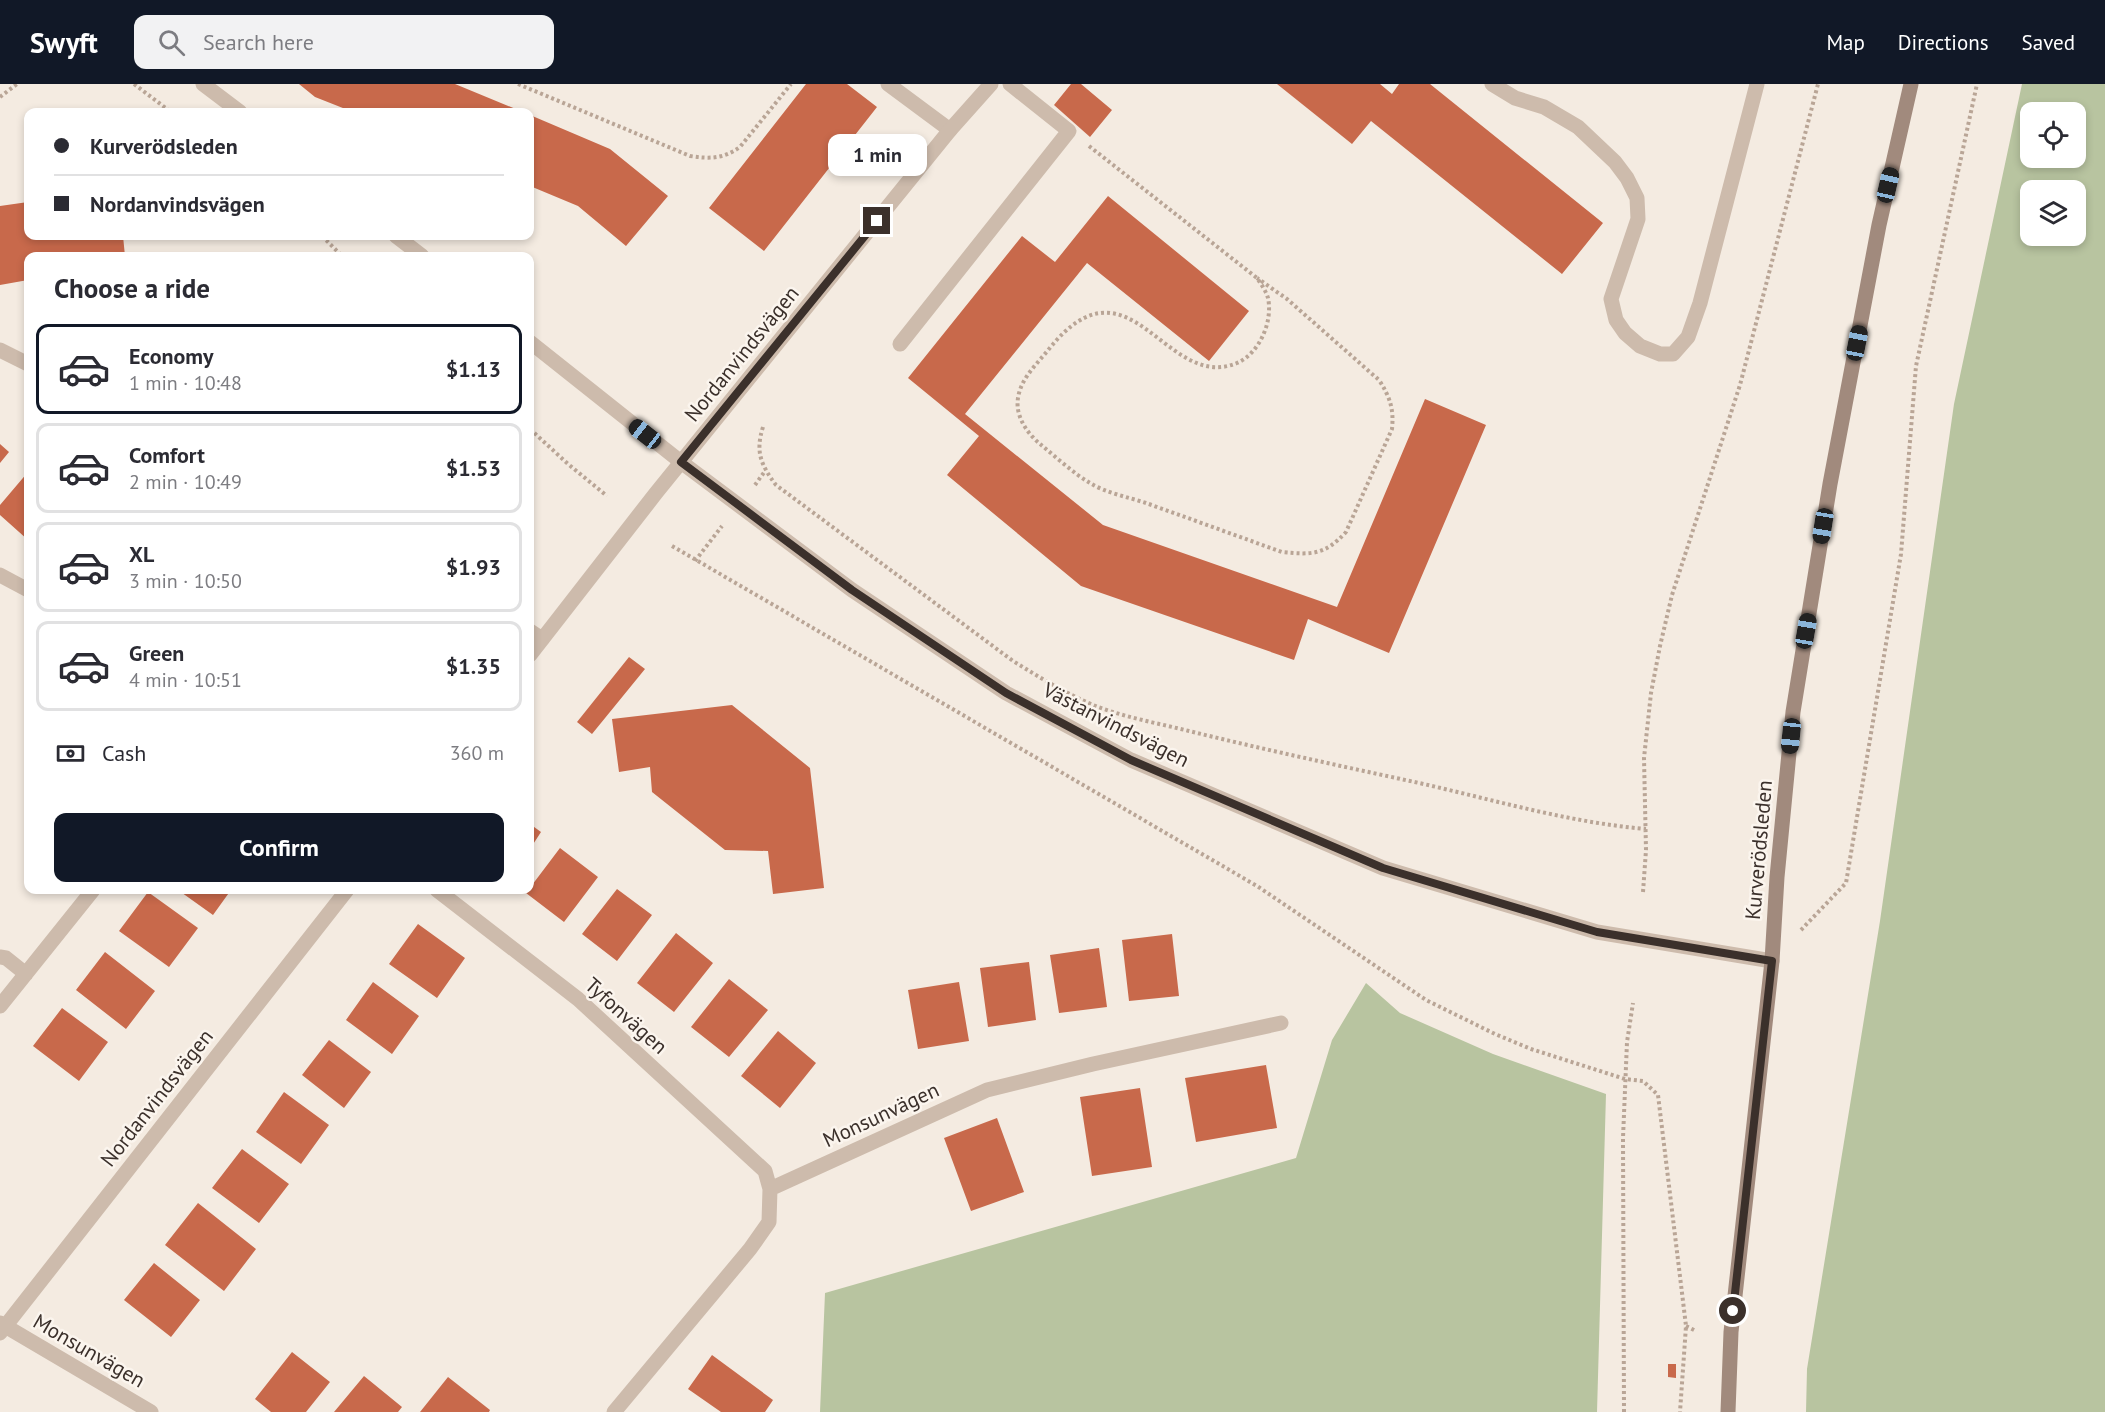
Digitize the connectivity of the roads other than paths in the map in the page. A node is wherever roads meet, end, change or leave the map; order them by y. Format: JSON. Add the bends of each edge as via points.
{"nodes":[{"id":1,"x":203,"y":84,"type":"edge"},
{"id":2,"x":888,"y":84,"type":"edge"},
{"id":3,"x":991,"y":84,"type":"edge"},
{"id":4,"x":1010,"y":84,"type":"edge"},
{"id":5,"x":1492,"y":84,"type":"edge"},
{"id":6,"x":1757,"y":84,"type":"edge"},
{"id":7,"x":1911,"y":84,"type":"edge"},
{"id":8,"x":1518,"y":91,"type":"edge"},
{"id":9,"x":235,"y":108,"type":"edge"},
{"id":10,"x":950,"y":130,"type":"junction"},
{"id":11,"x":401,"y":240,"type":"edge"},
{"id":12,"x":417,"y":252,"type":"edge"},
{"id":13,"x":900,"y":344,"type":"dead end"},
{"id":14,"x":534,"y":345,"type":"edge"},
{"id":15,"x":0,"y":350,"type":"edge"},
{"id":16,"x":24,"y":362,"type":"edge"},
{"id":17,"x":681,"y":462,"type":"junction"},
{"id":18,"x":0,"y":575,"type":"edge"},
{"id":19,"x":24,"y":588,"type":"edge"},
{"id":20,"x":536,"y":635,"type":"edge"},
{"id":21,"x":90,"y":894,"type":"edge"},
{"id":22,"x":344,"y":894,"type":"edge"},
{"id":23,"x":442,"y":894,"type":"edge"},
{"id":24,"x":0,"y":957,"type":"edge"},
{"id":25,"x":1772,"y":961,"type":"junction"},
{"id":26,"x":26,"y":974,"type":"junction"},
{"id":27,"x":0,"y":1006,"type":"edge"},
{"id":28,"x":1281,"y":1023,"type":"dead end"},
{"id":29,"x":770,"y":1189,"type":"junction"},
{"id":30,"x":2,"y":1327,"type":"edge"},
{"id":31,"x":151,"y":1412,"type":"edge"},
{"id":32,"x":614,"y":1412,"type":"edge"},
{"id":33,"x":1728,"y":1412,"type":"edge"}],
"edges":[{"from":1,"to":9,"type":"street"},
{"from":2,"to":10,"type":"street"},
{"from":3,"to":10,"type":"street","name":"Nordanvindsvägen"},
{"from":4,"to":13,"type":"street","via":[[1069,131]]},
{"from":5,"to":8,"type":"street"},
{"from":6,"to":8,"type":"street","via":[[1700,303],[1688,338],[1673,354],[1659,354],[1640,346],[1616,320],[1611,298],[1638,219],[1637,198],[1627,178],[1578,127]]},
{"from":7,"to":25,"type":"main road","name":"Kurverödsleden","via":[[1879,225],[1834,460],[1793,712]]},
{"from":10,"to":17,"type":"street","name":"Nordanvindsvägen"},
{"from":11,"to":12,"type":"street"},
{"from":14,"to":17,"type":"street","name":"Västanvindsvägen"},
{"from":15,"to":16,"type":"street"},
{"from":17,"to":20,"type":"street","name":"Nordanvindsvägen"},
{"from":17,"to":25,"type":"street","name":"Västanvindsvägen","via":[[862,597],[1006,693],[1131,760],[1383,868],[1597,932]]},
{"from":18,"to":19,"type":"street"},
{"from":21,"to":26,"type":"street"},
{"from":22,"to":30,"type":"street","name":"Nordanvindsvägen"},
{"from":23,"to":29,"type":"street","name":"Tyfonvägen","via":[[578,999],[765,1171]]},
{"from":24,"to":26,"type":"street"},
{"from":25,"to":33,"type":"main road","name":"Kurverödsleden","via":[[1731,1332]]},
{"from":26,"to":27,"type":"street"},
{"from":28,"to":29,"type":"street","name":"Monsunvägen","via":[[987,1090]]},
{"from":29,"to":32,"type":"street","via":[[769,1222]]},
{"from":30,"to":31,"type":"street","name":"Monsunvägen"}]}
